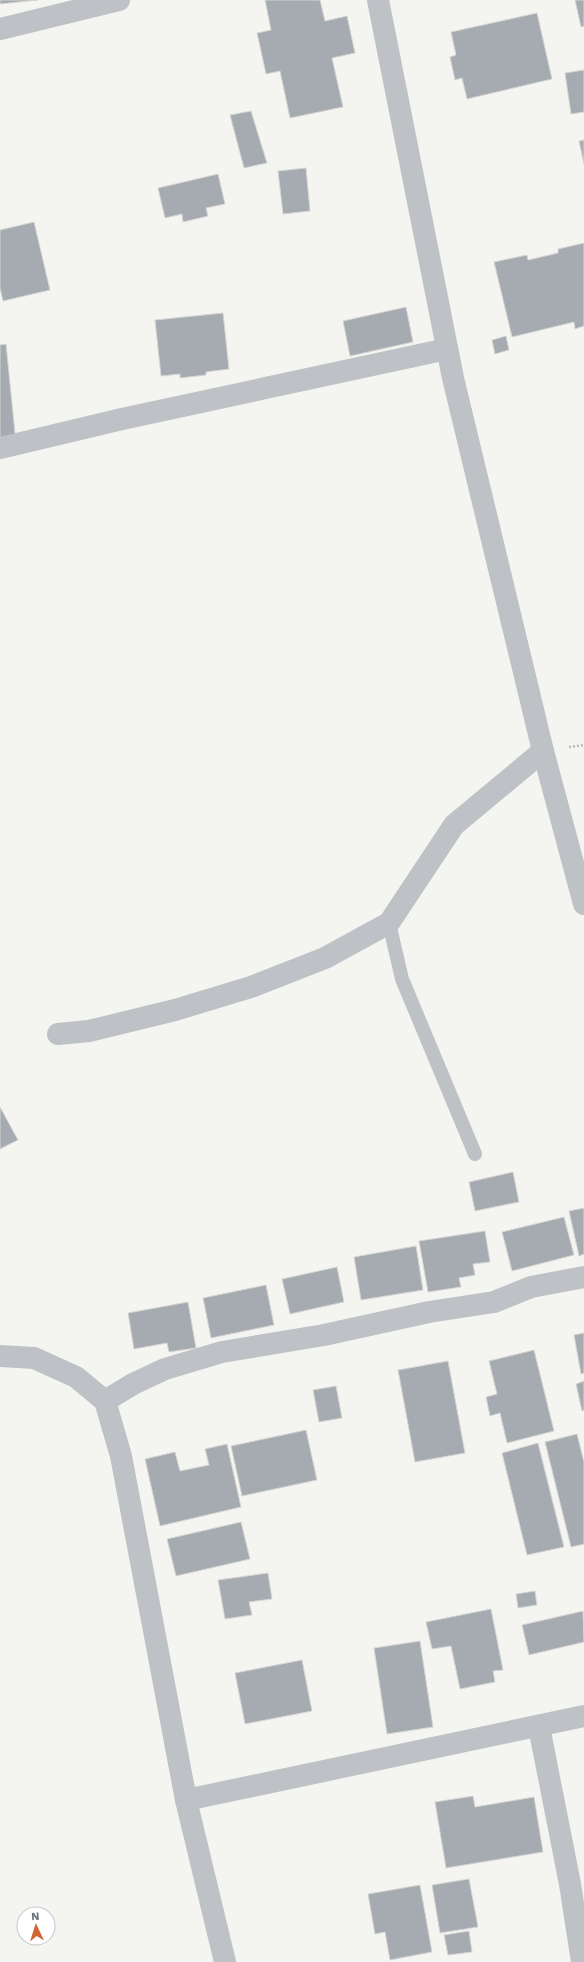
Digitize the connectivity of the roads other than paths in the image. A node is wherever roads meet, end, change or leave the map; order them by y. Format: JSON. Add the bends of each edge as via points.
{"nodes":[{"id":1,"x":119,"y":0,"type":"edge"},
{"id":2,"x":378,"y":0,"type":"edge"},
{"id":3,"x":0,"y":29,"type":"edge"},
{"id":4,"x":447,"y":349,"type":"junction"},
{"id":5,"x":0,"y":448,"type":"edge"},
{"id":6,"x":543,"y":752,"type":"junction"},
{"id":7,"x":584,"y":904,"type":"edge"},
{"id":8,"x":390,"y":923,"type":"junction"},
{"id":9,"x":58,"y":1034,"type":"dead end"},
{"id":10,"x":475,"y":1154,"type":"dead end"},
{"id":11,"x":584,"y":1277,"type":"edge"},
{"id":12,"x":0,"y":1356,"type":"edge"},
{"id":13,"x":105,"y":1401,"type":"junction"},
{"id":14,"x":584,"y":1716,"type":"edge"},
{"id":15,"x":538,"y":1726,"type":"junction"},
{"id":16,"x":186,"y":1800,"type":"junction"},
{"id":17,"x":225,"y":1962,"type":"edge"},
{"id":18,"x":582,"y":1962,"type":"edge"}],
"edges":[{"from":1,"to":3,"type":"street"},
{"from":2,"to":4,"type":"street"},
{"from":4,"to":5,"type":"street"},
{"from":4,"to":6,"type":"street"},
{"from":6,"to":7,"type":"street"},
{"from":6,"to":8,"type":"street","via":[[454,825]]},
{"from":8,"to":9,"type":"street","via":[[325,958],[251,987],[175,1010],[89,1031]]},
{"from":8,"to":10,"type":"lane","via":[[402,979]]},
{"from":11,"to":13,"type":"street","via":[[531,1287],[494,1302],[222,1352],[165,1370],[133,1384]]},
{"from":12,"to":13,"type":"street","via":[[34,1358],[76,1377]]},
{"from":13,"to":16,"type":"street","via":[[121,1456]]},
{"from":14,"to":15,"type":"street"},
{"from":15,"to":16,"type":"street"},
{"from":15,"to":18,"type":"street","via":[[570,1884]]},
{"from":16,"to":17,"type":"street"}]}
